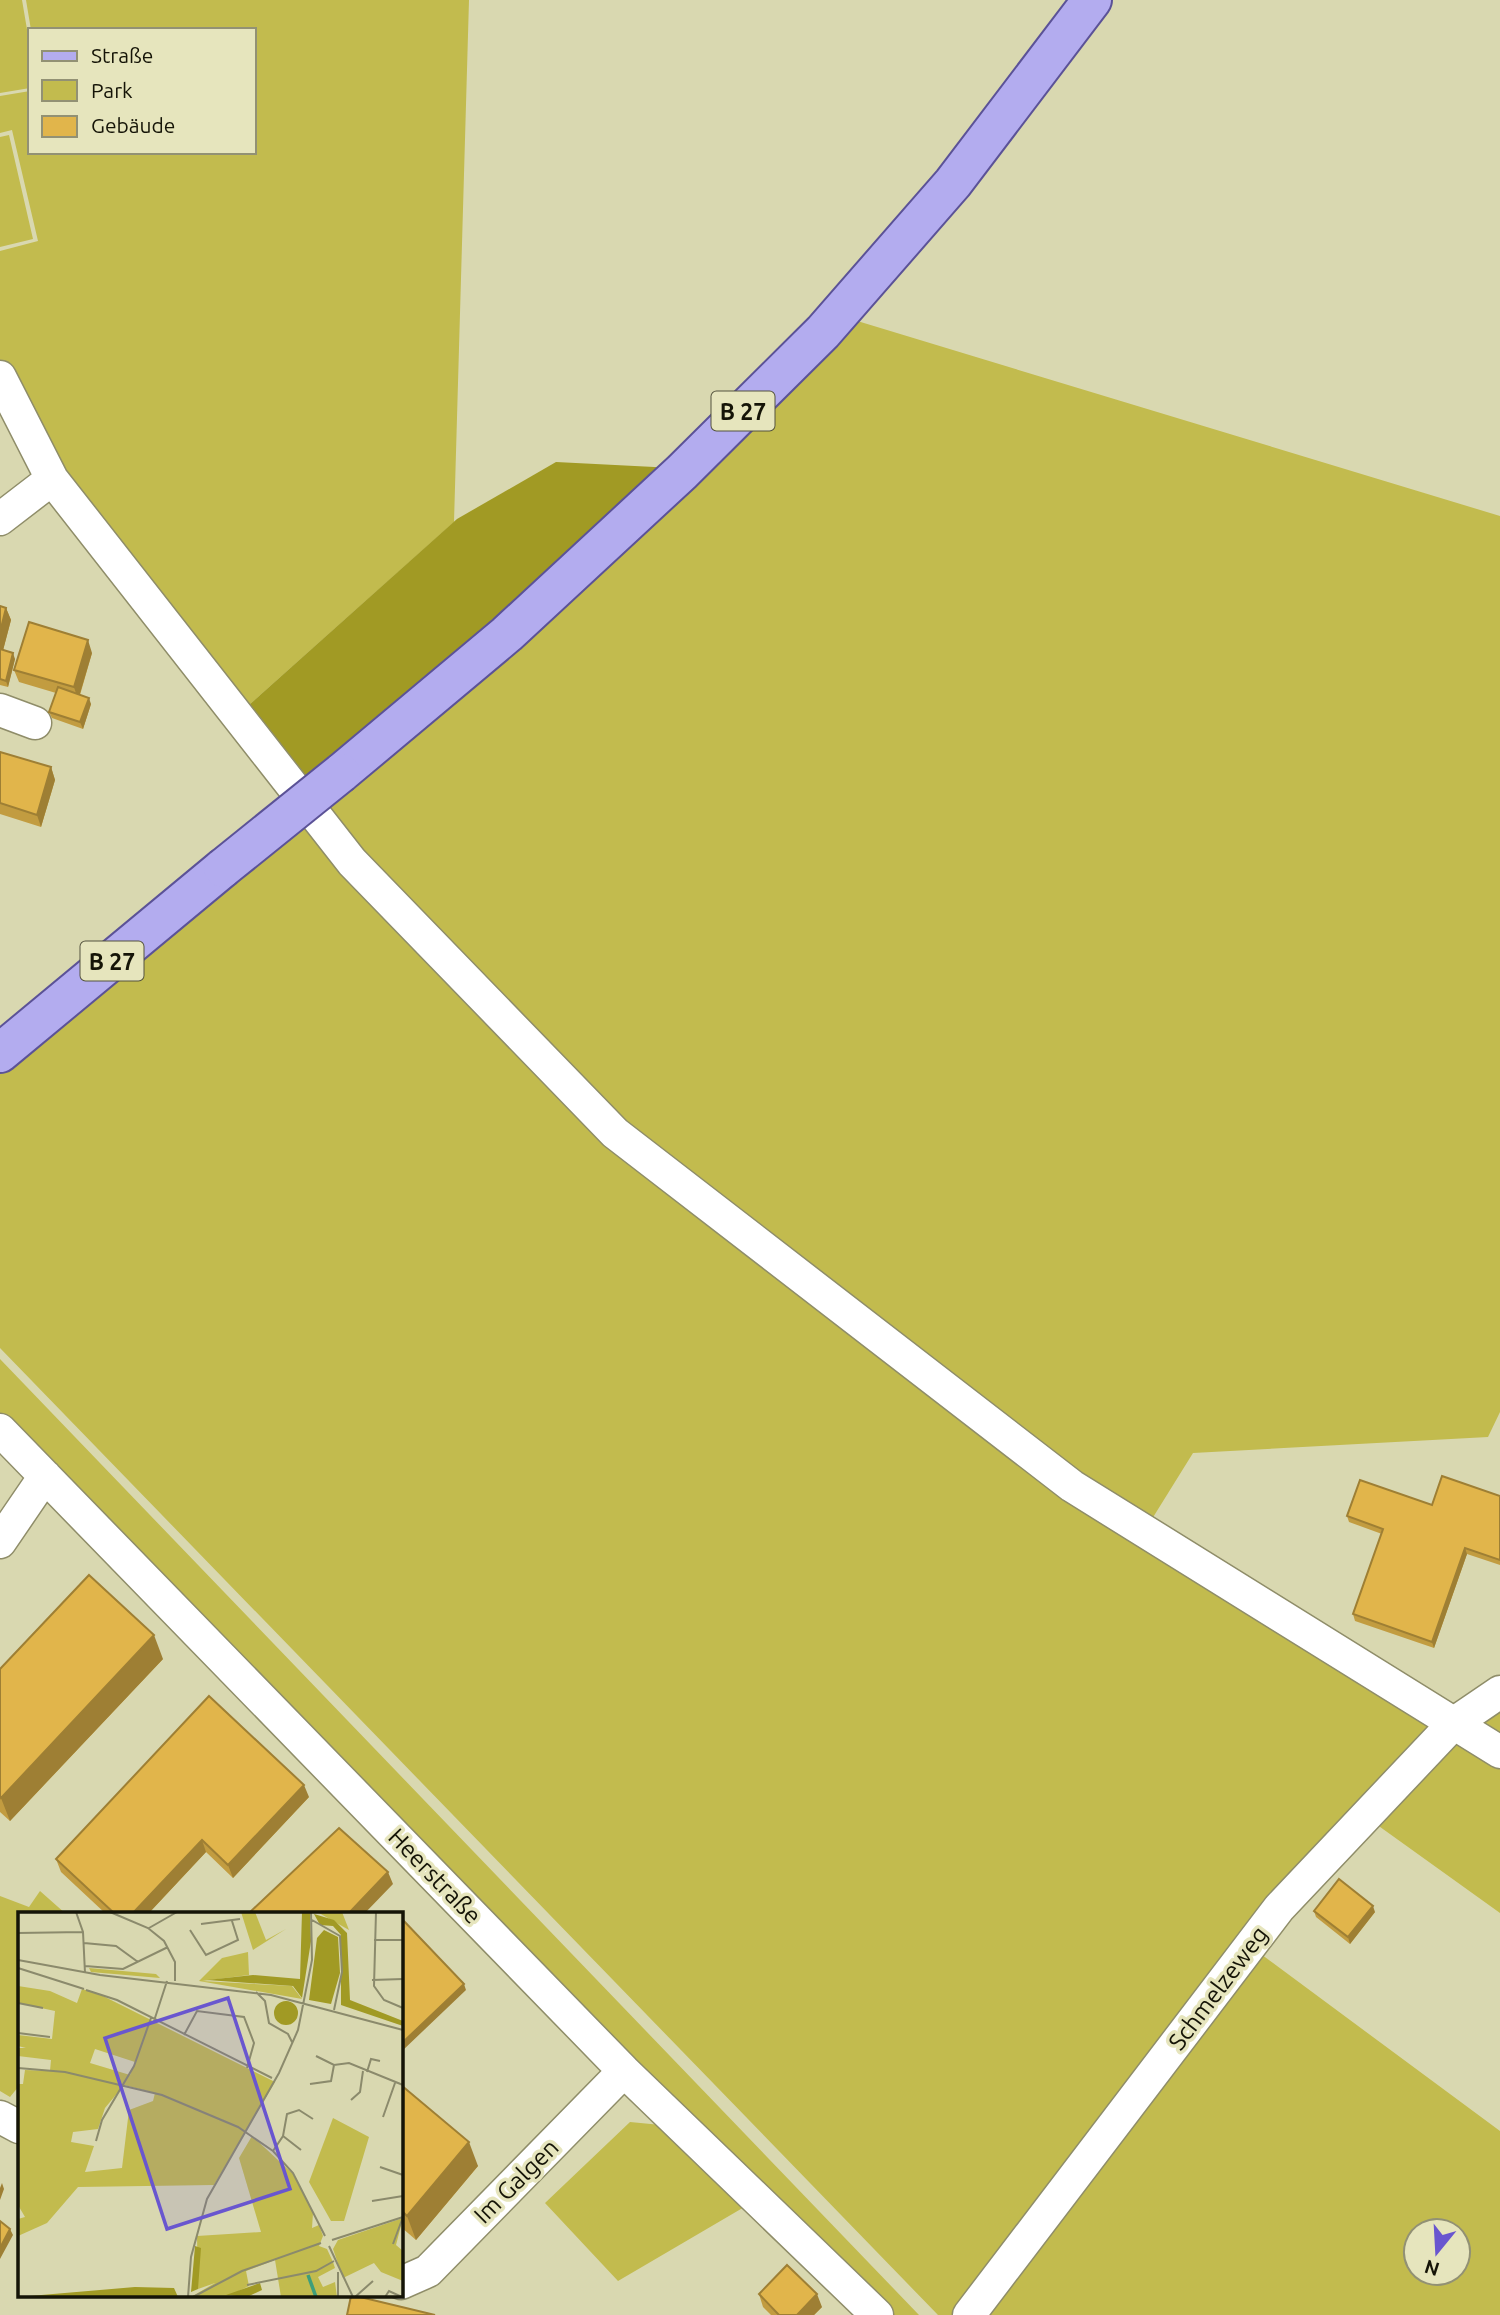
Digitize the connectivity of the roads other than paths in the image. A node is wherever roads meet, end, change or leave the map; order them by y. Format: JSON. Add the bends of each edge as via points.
{"nodes":[{"id":1,"x":1092,"y":0,"type":"edge"},
{"id":2,"x":0,"y":377,"type":"edge"},
{"id":3,"x":52,"y":479,"type":"junction"},
{"id":4,"x":0,"y":519,"type":"edge"},
{"id":5,"x":0,"y":710,"type":"edge"},
{"id":6,"x":35,"y":723,"type":"dead end"},
{"id":7,"x":0,"y":1053,"type":"edge"},
{"id":8,"x":0,"y":1430,"type":"edge"},
{"id":9,"x":45,"y":1476,"type":"junction"},
{"id":10,"x":0,"y":1542,"type":"edge"},
{"id":11,"x":1500,"y":1692,"type":"edge"},
{"id":12,"x":1453,"y":1724,"type":"junction"},
{"id":13,"x":1500,"y":1752,"type":"edge"},
{"id":14,"x":624,"y":2071,"type":"junction"},
{"id":15,"x":0,"y":2117,"type":"edge"},
{"id":16,"x":18,"y":2126,"type":"edge"},
{"id":17,"x":402,"y":2283,"type":"edge"},
{"id":18,"x":877,"y":2315,"type":"edge"},
{"id":19,"x":969,"y":2315,"type":"edge"}],
"edges":[{"from":1,"to":7,"type":"main road","number":"B 27","bridge":true,"via":[[953,183],[823,332],[682,472],[507,635]]},
{"from":2,"to":3,"type":"street"},
{"from":3,"to":4,"type":"street"},
{"from":3,"to":12,"type":"street","via":[[352,862],[615,1133],[1072,1486]]},
{"from":5,"to":6,"type":"street"},
{"from":8,"to":9,"type":"street","name":"Heerstraße"},
{"from":9,"to":10,"type":"street"},
{"from":9,"to":14,"type":"street","name":"Heerstraße"},
{"from":11,"to":12,"type":"street","name":"Schmelzeweg"},
{"from":12,"to":13,"type":"street"},
{"from":12,"to":19,"type":"street","name":"Schmelzeweg","via":[[1279,1908]]},
{"from":14,"to":17,"type":"street","name":"Im Galgen","via":[[428,2271]]},
{"from":14,"to":18,"type":"street","name":"Heerstraße"},
{"from":15,"to":16,"type":"street"}]}
